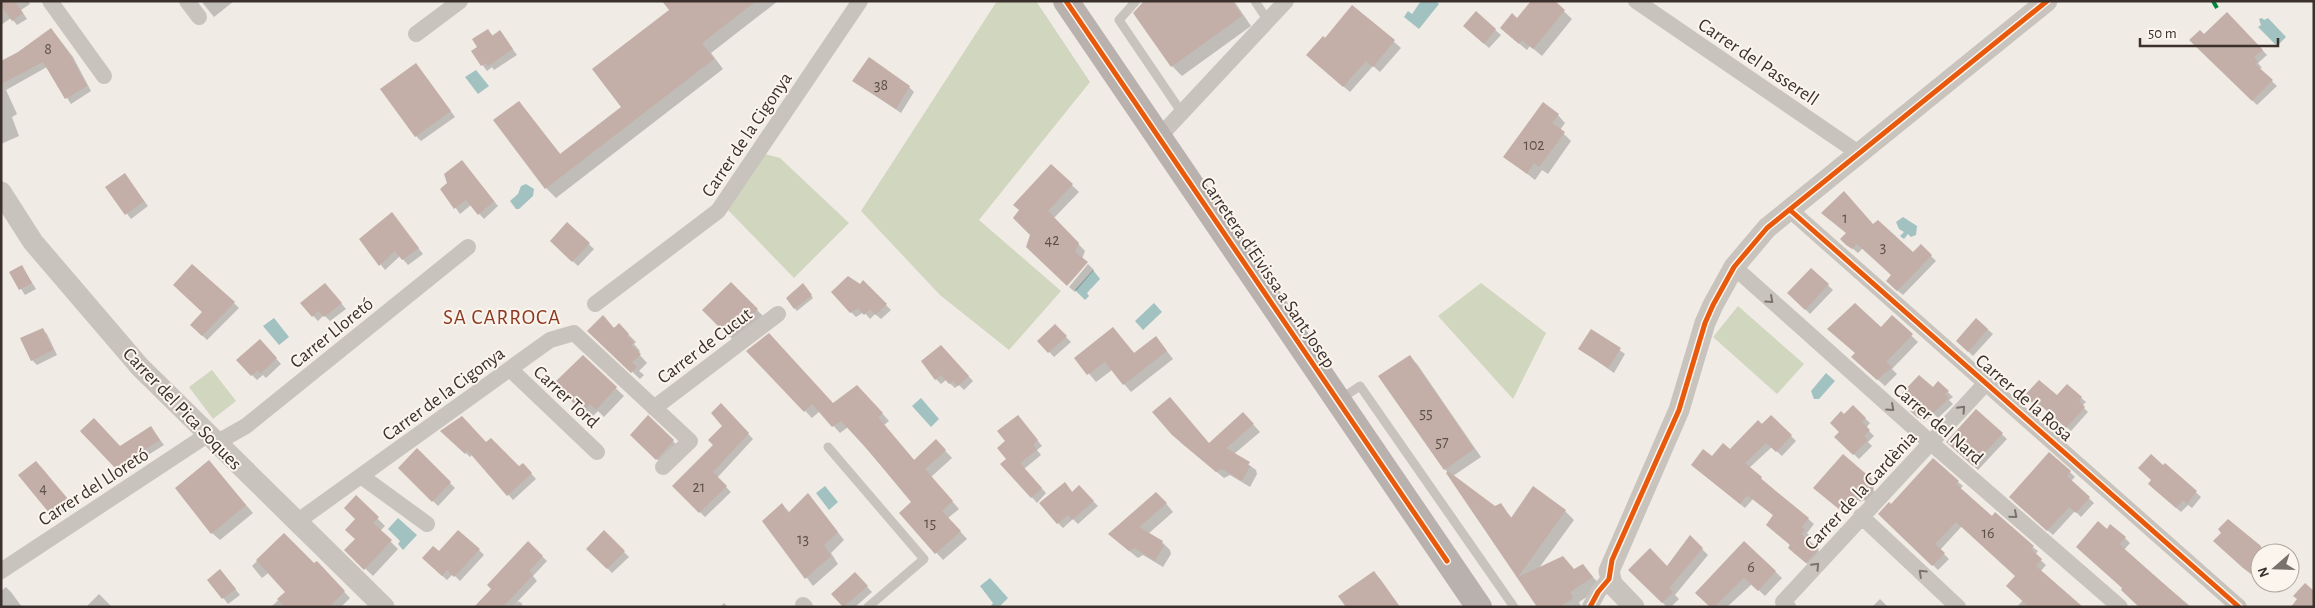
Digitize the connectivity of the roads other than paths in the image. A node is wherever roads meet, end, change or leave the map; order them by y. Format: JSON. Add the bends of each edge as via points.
{"nodes":[{"id":1,"x":50,"y":1,"type":"edge"},
{"id":2,"x":187,"y":1,"type":"edge"},
{"id":3,"x":460,"y":1,"type":"edge"},
{"id":4,"x":860,"y":1,"type":"edge"},
{"id":5,"x":1066,"y":1,"type":"edge"},
{"id":6,"x":1136,"y":1,"type":"edge"},
{"id":7,"x":1255,"y":1,"type":"edge"},
{"id":8,"x":1286,"y":1,"type":"edge"},
{"id":9,"x":1636,"y":1,"type":"edge"},
{"id":10,"x":2047,"y":1,"type":"edge"},
{"id":11,"x":199,"y":17,"type":"dead end"},
{"id":12,"x":1268,"y":21,"type":"junction"},
{"id":13,"x":416,"y":34,"type":"dead end"},
{"id":14,"x":104,"y":76,"type":"dead end"},
{"id":15,"x":1182,"y":113,"type":"junction"},
{"id":16,"x":1159,"y":137,"type":"junction"},
{"id":17,"x":1860,"y":154,"type":"junction"},
{"id":18,"x":1,"y":192,"type":"edge"},
{"id":19,"x":1790,"y":210,"type":"junction"},
{"id":20,"x":468,"y":248,"type":"dead end"},
{"id":21,"x":1734,"y":267,"type":"junction"},
{"id":22,"x":596,"y":304,"type":"dead end"},
{"id":23,"x":778,"y":314,"type":"dead end"},
{"id":24,"x":510,"y":370,"type":"junction"},
{"id":25,"x":1986,"y":383,"type":"junction"},
{"id":26,"x":1339,"y":401,"type":"junction"},
{"id":27,"x":654,"y":408,"type":"junction"},
{"id":28,"x":212,"y":439,"type":"junction"},
{"id":29,"x":1931,"y":443,"type":"junction"},
{"id":30,"x":828,"y":447,"type":"dead end"},
{"id":31,"x":597,"y":452,"type":"dead end"},
{"id":32,"x":663,"y":467,"type":"dead end"},
{"id":33,"x":361,"y":476,"type":"junction"},
{"id":34,"x":1862,"y":516,"type":"junction"},
{"id":35,"x":298,"y":521,"type":"junction"},
{"id":36,"x":427,"y":524,"type":"dead end"},
{"id":37,"x":1,"y":571,"type":"edge"},
{"id":38,"x":1609,"y":579,"type":"junction"},
{"id":39,"x":1785,"y":604,"type":"edge"},
{"id":40,"x":384,"y":607,"type":"edge"},
{"id":41,"x":868,"y":607,"type":"edge"},
{"id":42,"x":1479,"y":607,"type":"edge"},
{"id":43,"x":1514,"y":607,"type":"edge"},
{"id":44,"x":1590,"y":607,"type":"edge"},
{"id":45,"x":1634,"y":607,"type":"edge"},
{"id":46,"x":1958,"y":607,"type":"edge"},
{"id":47,"x":2120,"y":607,"type":"edge"},
{"id":48,"x":2240,"y":607,"type":"edge"}],
"edges":[{"from":1,"to":14,"type":"street"},
{"from":2,"to":11,"type":"street"},
{"from":3,"to":13,"type":"street"},
{"from":4,"to":22,"type":"street","name":"Carrer de la Cigonya","via":[[718,211]]},
{"from":5,"to":16,"type":"main road","name":"Carretera d'Eivissa a Sant Josep"},
{"from":6,"to":15,"type":"lane","via":[[1119,20]]},
{"from":7,"to":12,"type":"lane"},
{"from":8,"to":12,"type":"street"},
{"from":9,"to":17,"type":"street","name":"Carrer del Passerell"},
{"from":10,"to":17,"type":"street"},
{"from":12,"to":15,"type":"street"},
{"from":15,"to":16,"type":"street"},
{"from":16,"to":26,"type":"main road","name":"Carretera d'Eivissa a Sant Josep"},
{"from":17,"to":19,"type":"street"},
{"from":18,"to":28,"type":"street","name":"Carrer del Pica Soques","via":[[33,242],[140,366]]},
{"from":19,"to":21,"type":"street","via":[[1768,228]]},
{"from":19,"to":25,"type":"street","name":"Carrer de la Rosa"},
{"from":20,"to":28,"type":"street","name":"Carrer Lloretó","via":[[246,426]]},
{"from":21,"to":29,"type":"street","name":"Carrer del Nard","one_way":true},
{"from":21,"to":38,"type":"street","via":[[1705,323],[1679,410],[1612,560]]},
{"from":23,"to":27,"type":"street","name":"Carrer de Cucut"},
{"from":24,"to":27,"type":"street","name":"Carrer de la Cigonya","via":[[550,340],[574,333]]},
{"from":24,"to":31,"type":"street","name":"Carrer Tord"},
{"from":24,"to":33,"type":"street","name":"Carrer de la Cigonya"},
{"from":29,"to":25,"type":"street","name":"Carrer de la Gardènia","one_way":true},
{"from":25,"to":48,"type":"street","name":"Carrer de la Rosa"},
{"from":26,"to":42,"type":"main road","name":"Carretera d'Eivissa a Sant Josep"},
{"from":26,"to":43,"type":"lane","via":[[1360,386]]},
{"from":27,"to":32,"type":"street","via":[[690,441]]},
{"from":28,"to":35,"type":"street","name":"Carrer del Pica Soques"},
{"from":28,"to":37,"type":"street","name":"Carrer del Lloretó"},
{"from":29,"to":34,"type":"street","name":"Carrer de la Gardènia"},
{"from":29,"to":47,"type":"street","name":"Carrer del Nard","one_way":true},
{"from":30,"to":41,"type":"lane","via":[[924,560]]},
{"from":33,"to":35,"type":"street","name":"Carrer de la Cigonya"},
{"from":33,"to":36,"type":"street"},
{"from":39,"to":34,"type":"street","name":"Carrer de la Gardènia","one_way":true},
{"from":46,"to":34,"type":"street","one_way":true},
{"from":35,"to":40,"type":"street","name":"Carrer del Pica Soques"},
{"from":38,"to":44,"type":"street"},
{"from":38,"to":45,"type":"street"}]}
